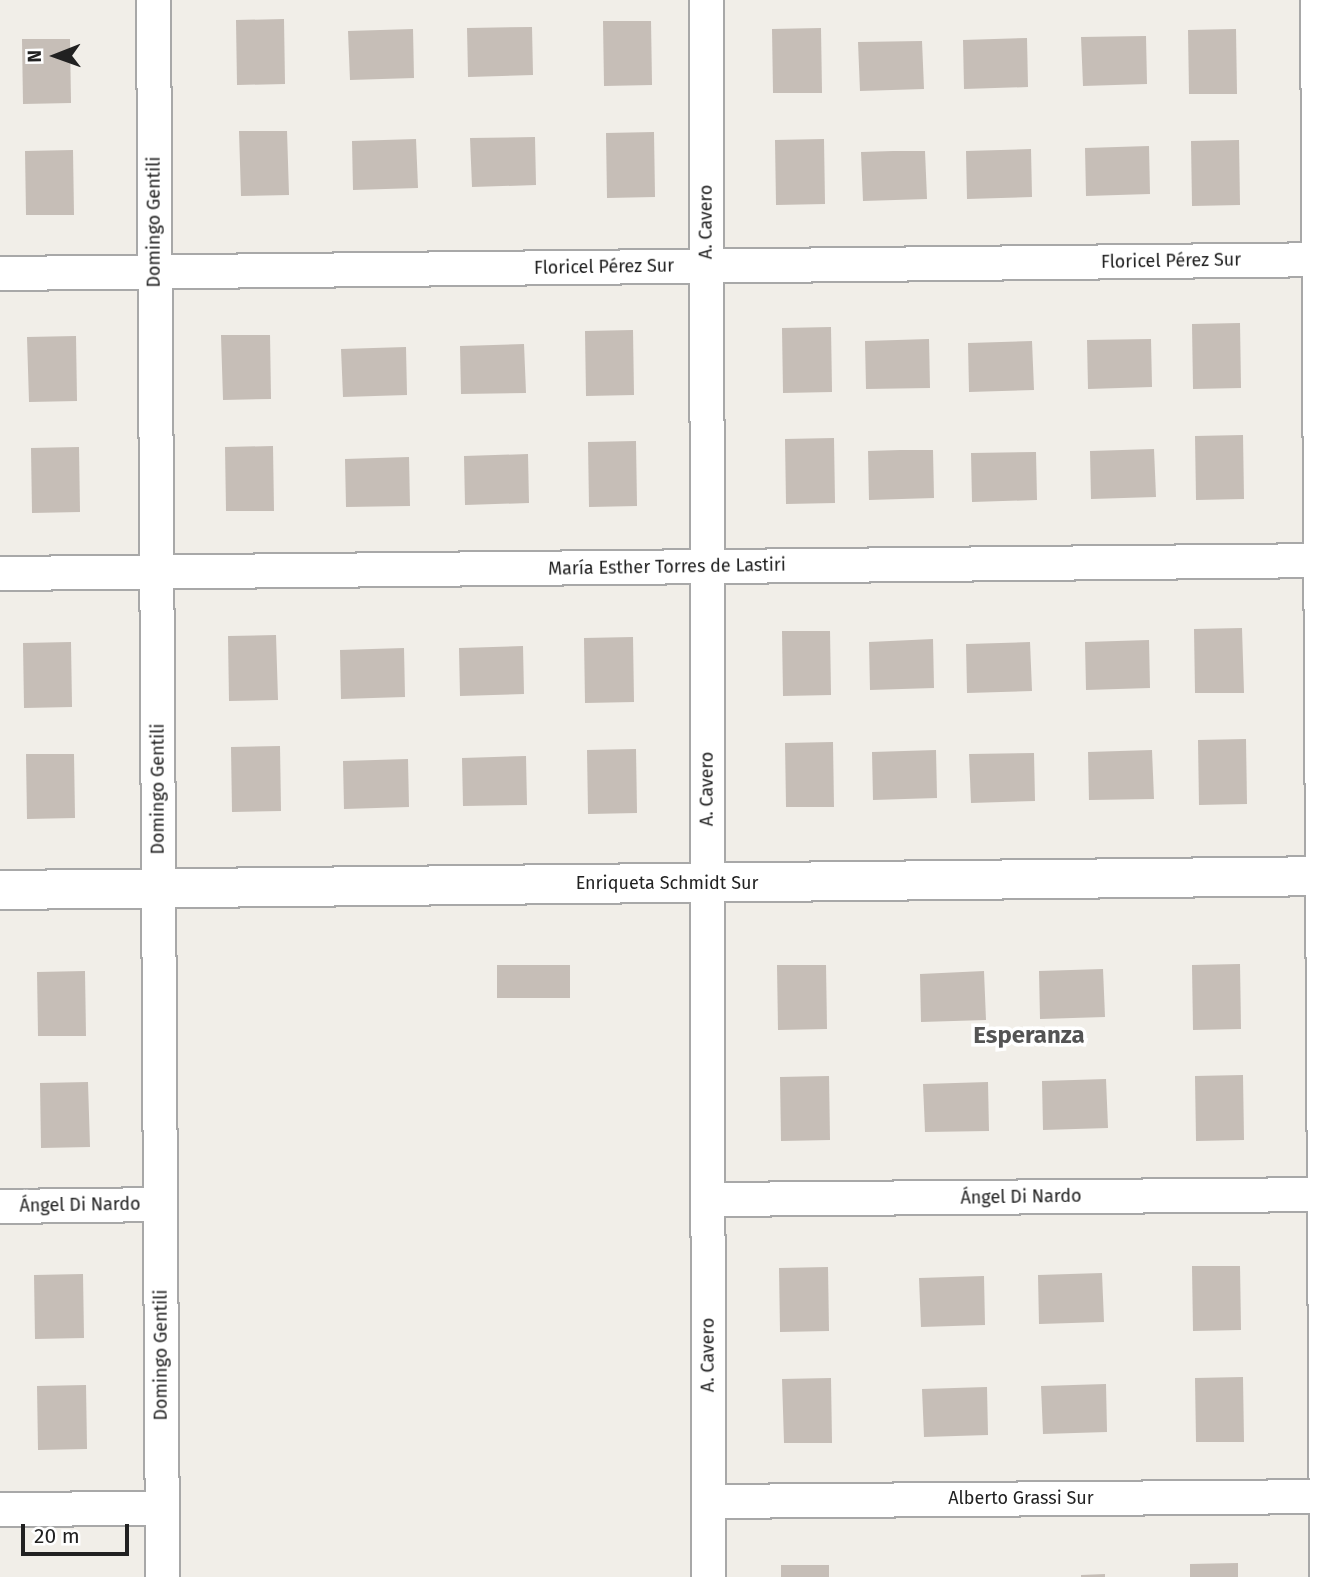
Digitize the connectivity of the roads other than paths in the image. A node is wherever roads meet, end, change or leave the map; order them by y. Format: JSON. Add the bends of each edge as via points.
{"nodes":[{"id":1,"x":153,"y":0,"type":"edge"},
{"id":2,"x":706,"y":0,"type":"edge"},
{"id":3,"x":1320,"y":0,"type":"edge"},
{"id":4,"x":1328,"y":260,"type":"edge"},
{"id":5,"x":706,"y":266,"type":"junction"},
{"id":6,"x":155,"y":272,"type":"junction"},
{"id":7,"x":0,"y":273,"type":"edge"},
{"id":8,"x":1329,"y":560,"type":"edge"},
{"id":9,"x":707,"y":566,"type":"junction"},
{"id":10,"x":156,"y":572,"type":"junction"},
{"id":11,"x":0,"y":573,"type":"edge"},
{"id":12,"x":1329,"y":876,"type":"edge"},
{"id":13,"x":707,"y":883,"type":"junction"},
{"id":14,"x":158,"y":888,"type":"junction"},
{"id":15,"x":0,"y":890,"type":"edge"},
{"id":16,"x":1330,"y":1194,"type":"edge"},
{"id":17,"x":708,"y":1199,"type":"junction"},
{"id":18,"x":160,"y":1204,"type":"junction"},
{"id":19,"x":0,"y":1206,"type":"edge"},
{"id":20,"x":1331,"y":1496,"type":"edge"},
{"id":21,"x":708,"y":1501,"type":"junction"},
{"id":22,"x":162,"y":1508,"type":"junction"},
{"id":23,"x":0,"y":1509,"type":"edge"},
{"id":24,"x":163,"y":1577,"type":"edge"},
{"id":25,"x":708,"y":1577,"type":"edge"},
{"id":26,"x":1329,"y":1577,"type":"edge"}],
"edges":[{"from":1,"to":6,"type":"street","name":"Domingo Gentili"},
{"from":2,"to":5,"type":"street","name":"A. Cavero"},
{"from":3,"to":4,"type":"street"},
{"from":4,"to":5,"type":"street","name":"Floricel Pérez Sur"},
{"from":4,"to":8,"type":"street"},
{"from":5,"to":6,"type":"street","name":"Floricel Pérez Sur"},
{"from":5,"to":9,"type":"street","name":"A. Cavero"},
{"from":6,"to":7,"type":"street","name":"Floricel Pérez Sur"},
{"from":6,"to":10,"type":"street","name":"Domingo Gentili"},
{"from":8,"to":9,"type":"street","name":"María Esther Torres de Lastiri"},
{"from":8,"to":12,"type":"street"},
{"from":9,"to":10,"type":"street","name":"María Esther Torres de Lastiri"},
{"from":9,"to":13,"type":"street","name":"A. Cavero"},
{"from":10,"to":11,"type":"street","name":"María Esther Torres de Lastiri"},
{"from":10,"to":14,"type":"street","name":"Domingo Gentili"},
{"from":12,"to":13,"type":"street","name":"Enriqueta Schmidt Sur"},
{"from":12,"to":16,"type":"street"},
{"from":13,"to":14,"type":"street","name":"Enriqueta Schmidt Sur"},
{"from":13,"to":17,"type":"street","name":"A. Cavero"},
{"from":14,"to":15,"type":"street","name":"Enriqueta Schmidt Sur"},
{"from":14,"to":18,"type":"street","name":"Domingo Gentili"},
{"from":16,"to":17,"type":"street","name":"Ángel Di Nardo"},
{"from":16,"to":20,"type":"street"},
{"from":17,"to":21,"type":"street","name":"A. Cavero"},
{"from":18,"to":19,"type":"street","name":"Ángel Di Nardo"},
{"from":18,"to":22,"type":"street","name":"Domingo Gentili"},
{"from":20,"to":21,"type":"street","name":"Alberto Grassi Sur"},
{"from":20,"to":26,"type":"street"},
{"from":21,"to":25,"type":"street","name":"A. Cavero"},
{"from":22,"to":23,"type":"street"},
{"from":22,"to":24,"type":"street","name":"Domingo Gentili"}]}
